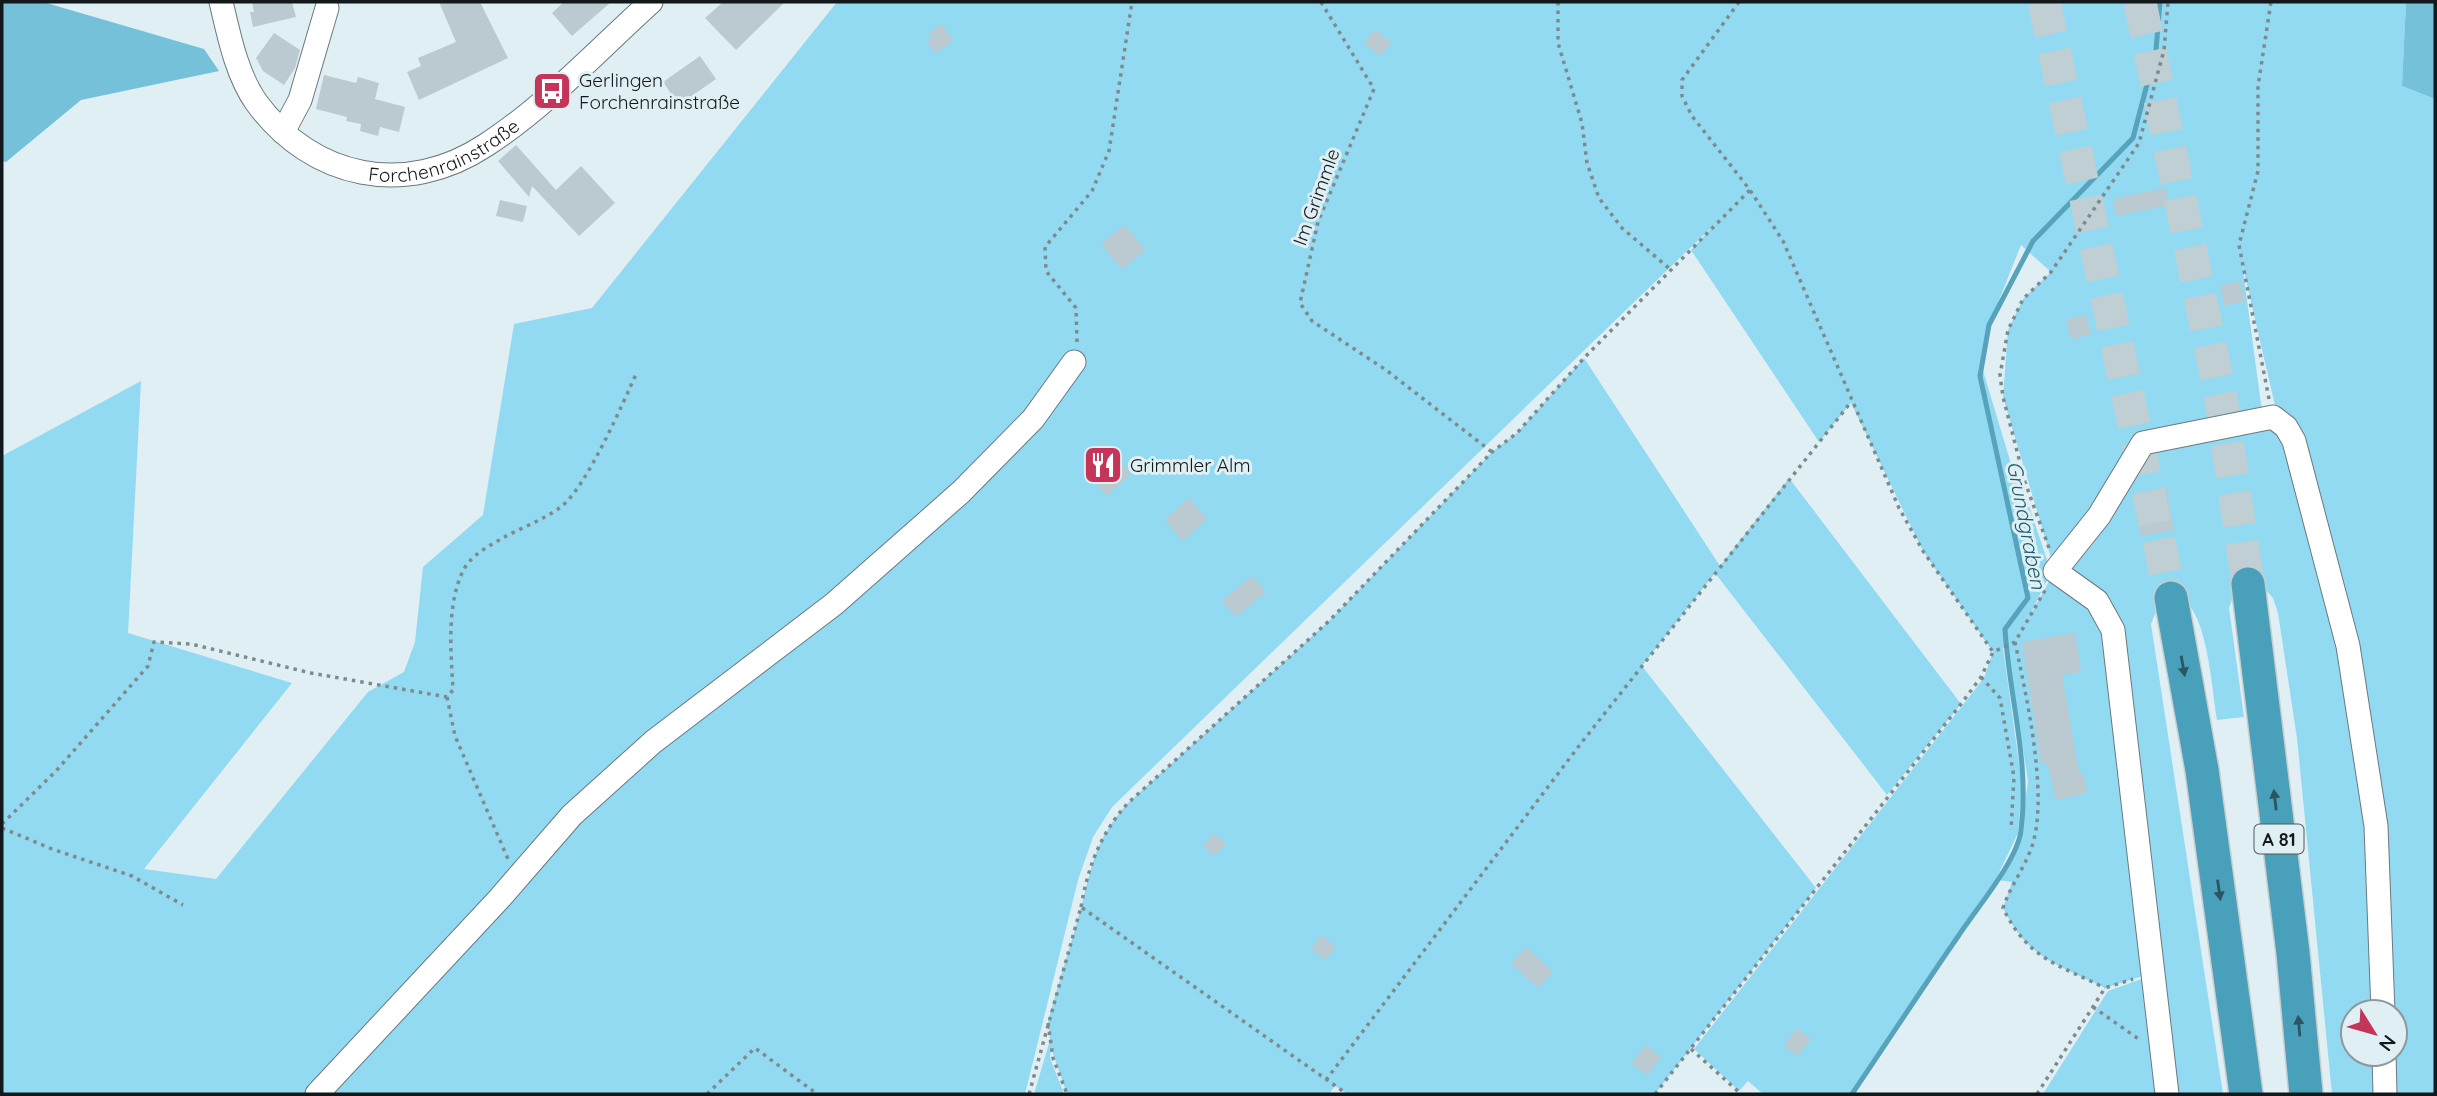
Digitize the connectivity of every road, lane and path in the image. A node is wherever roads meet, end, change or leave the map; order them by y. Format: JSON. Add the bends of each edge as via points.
{"nodes":[{"id":1,"x":221,"y":2,"type":"edge"},
{"id":2,"x":651,"y":2,"type":"edge"},
{"id":3,"x":1132,"y":2,"type":"edge"},
{"id":4,"x":1321,"y":2,"type":"edge"},
{"id":5,"x":1558,"y":2,"type":"edge"},
{"id":6,"x":1739,"y":2,"type":"edge"},
{"id":7,"x":2168,"y":2,"type":"edge"},
{"id":8,"x":2271,"y":2,"type":"edge"},
{"id":9,"x":327,"y":8,"type":"dead end"},
{"id":10,"x":283,"y":132,"type":"junction"},
{"id":11,"x":1750,"y":190,"type":"junction"},
{"id":12,"x":1671,"y":270,"type":"junction"},
{"id":13,"x":1074,"y":362,"type":"joint"},
{"id":14,"x":637,"y":372,"type":"dead end"},
{"id":15,"x":1851,"y":402,"type":"junction"},
{"id":16,"x":2273,"y":417,"type":"junction"},
{"id":17,"x":1492,"y":452,"type":"junction"},
{"id":18,"x":2055,"y":571,"type":"junction"},
{"id":19,"x":2248,"y":584,"type":"tunnel mouth"},
{"id":20,"x":2171,"y":598,"type":"tunnel mouth"},
{"id":21,"x":2015,"y":642,"type":"junction"},
{"id":22,"x":1993,"y":652,"type":"junction"},
{"id":23,"x":1981,"y":677,"type":"junction"},
{"id":24,"x":447,"y":697,"type":"junction"},
{"id":25,"x":2,"y":826,"type":"edge"},
{"id":26,"x":2011,"y":830,"type":"dead end"},
{"id":27,"x":517,"y":876,"type":"junction"},
{"id":28,"x":183,"y":905,"type":"dead end"},
{"id":29,"x":1081,"y":907,"type":"junction"},
{"id":30,"x":2152,"y":973,"type":"junction"},
{"id":31,"x":2105,"y":988,"type":"junction"},
{"id":32,"x":2382,"y":998,"type":"edge"},
{"id":33,"x":2094,"y":1007,"type":"junction"},
{"id":34,"x":1048,"y":1021,"type":"junction"},
{"id":35,"x":1692,"y":1049,"type":"junction"},
{"id":36,"x":2162,"y":1056,"type":"junction"},
{"id":37,"x":2384,"y":1068,"type":"edge"},
{"id":38,"x":1326,"y":1080,"type":"junction"},
{"id":39,"x":317,"y":1094,"type":"edge"},
{"id":40,"x":707,"y":1094,"type":"edge"},
{"id":41,"x":817,"y":1094,"type":"edge"},
{"id":42,"x":1029,"y":1094,"type":"edge"},
{"id":43,"x":1067,"y":1094,"type":"edge"},
{"id":44,"x":1347,"y":1094,"type":"edge"},
{"id":45,"x":1655,"y":1094,"type":"edge"},
{"id":46,"x":1741,"y":1094,"type":"edge"},
{"id":47,"x":2037,"y":1094,"type":"edge"},
{"id":48,"x":2167,"y":1094,"type":"edge"},
{"id":49,"x":2246,"y":1094,"type":"edge"},
{"id":50,"x":2305,"y":1094,"type":"edge"},
{"id":51,"x":2385,"y":1094,"type":"edge"}],
"edges":[{"from":1,"to":10,"type":"street","name":"Forchenrainstraße","via":[[246,84]]},
{"from":2,"to":10,"type":"street","name":"Forchenrainstraße","via":[[511,127],[485,146],[434,169],[395,175],[359,172],[322,160]]},
{"from":3,"to":13,"type":"path","via":[[1109,151],[1092,191],[1045,247],[1046,271],[1076,308],[1079,334]]},
{"from":4,"to":17,"type":"path","name":"Im Grimmle","via":[[1374,89],[1318,222],[1300,303],[1312,321],[1386,370]]},
{"from":5,"to":12,"type":"path","via":[[1558,43],[1599,198],[1622,228]]},
{"from":6,"to":11,"type":"path","via":[[1682,80],[1682,96],[1692,116]]},
{"from":7,"to":18,"type":"path","via":[[2164,50],[2139,143],[2051,272],[2023,299],[2008,330],[2000,375],[2003,397]]},
{"from":8,"to":16,"type":"path","via":[[2258,86],[2258,171],[2239,244]]},
{"from":9,"to":10,"type":"street","via":[[300,100]]},
{"from":11,"to":12,"type":"path"},
{"from":11,"to":15,"type":"path","via":[[1783,241]]},
{"from":12,"to":17,"type":"path","via":[[1517,433]]},
{"from":13,"to":27,"type":"street","via":[[1033,419],[961,492],[834,604],[729,681],[603,784]]},
{"from":14,"to":24,"type":"path","via":[[588,470],[563,505],[477,554],[464,568],[450,641],[453,690]]},
{"from":15,"to":22,"type":"path","via":[[1923,551]]},
{"from":15,"to":38,"type":"path","via":[[1582,742]]},
{"from":16,"to":18,"type":"street","via":[[2143,443],[2099,516]]},
{"from":16,"to":32,"type":"street","via":[[2294,441],[2348,646],[2376,826]]},
{"from":17,"to":29,"type":"path","via":[[1329,621],[1121,810],[1108,825],[1095,854]]},
{"from":18,"to":21,"type":"path"},
{"from":18,"to":30,"type":"street","via":[[2096,601],[2113,630]]},
{"from":50,"to":19,"type":"highway","number":"A 81","one_way":true,"via":[[2293,953]]},
{"from":20,"to":49,"type":"highway","one_way":true,"via":[[2202,770]]},
{"from":21,"to":22,"type":"path"},
{"from":21,"to":31,"type":"path","via":[[2036,767],[2037,805],[2031,848],[2003,908],[2017,936],[2042,957]]},
{"from":22,"to":23,"type":"path"},
{"from":23,"to":26,"type":"path","via":[[2000,698],[2014,778]]},
{"from":23,"to":35,"type":"path"},
{"from":24,"to":25,"type":"path","via":[[311,673],[191,645],[155,642],[149,666]]},
{"from":24,"to":27,"type":"path","via":[[455,736]]},
{"from":25,"to":28,"type":"path","via":[[52,849],[132,876]]},
{"from":27,"to":39,"type":"street"},
{"from":29,"to":34,"type":"path"},
{"from":29,"to":38,"type":"path"},
{"from":30,"to":31,"type":"path"},
{"from":30,"to":36,"type":"street"},
{"from":31,"to":33,"type":"path"},
{"from":33,"to":36,"type":"path"},
{"from":33,"to":47,"type":"path"},
{"from":34,"to":42,"type":"path"},
{"from":34,"to":43,"type":"path","via":[[1053,1058]]},
{"from":35,"to":45,"type":"path"},
{"from":35,"to":46,"type":"path"},
{"from":36,"to":48,"type":"street"},
{"from":37,"to":51,"type":"street"},
{"from":38,"to":44,"type":"path"},
{"from":40,"to":41,"type":"path","via":[[755,1048]]}]}
